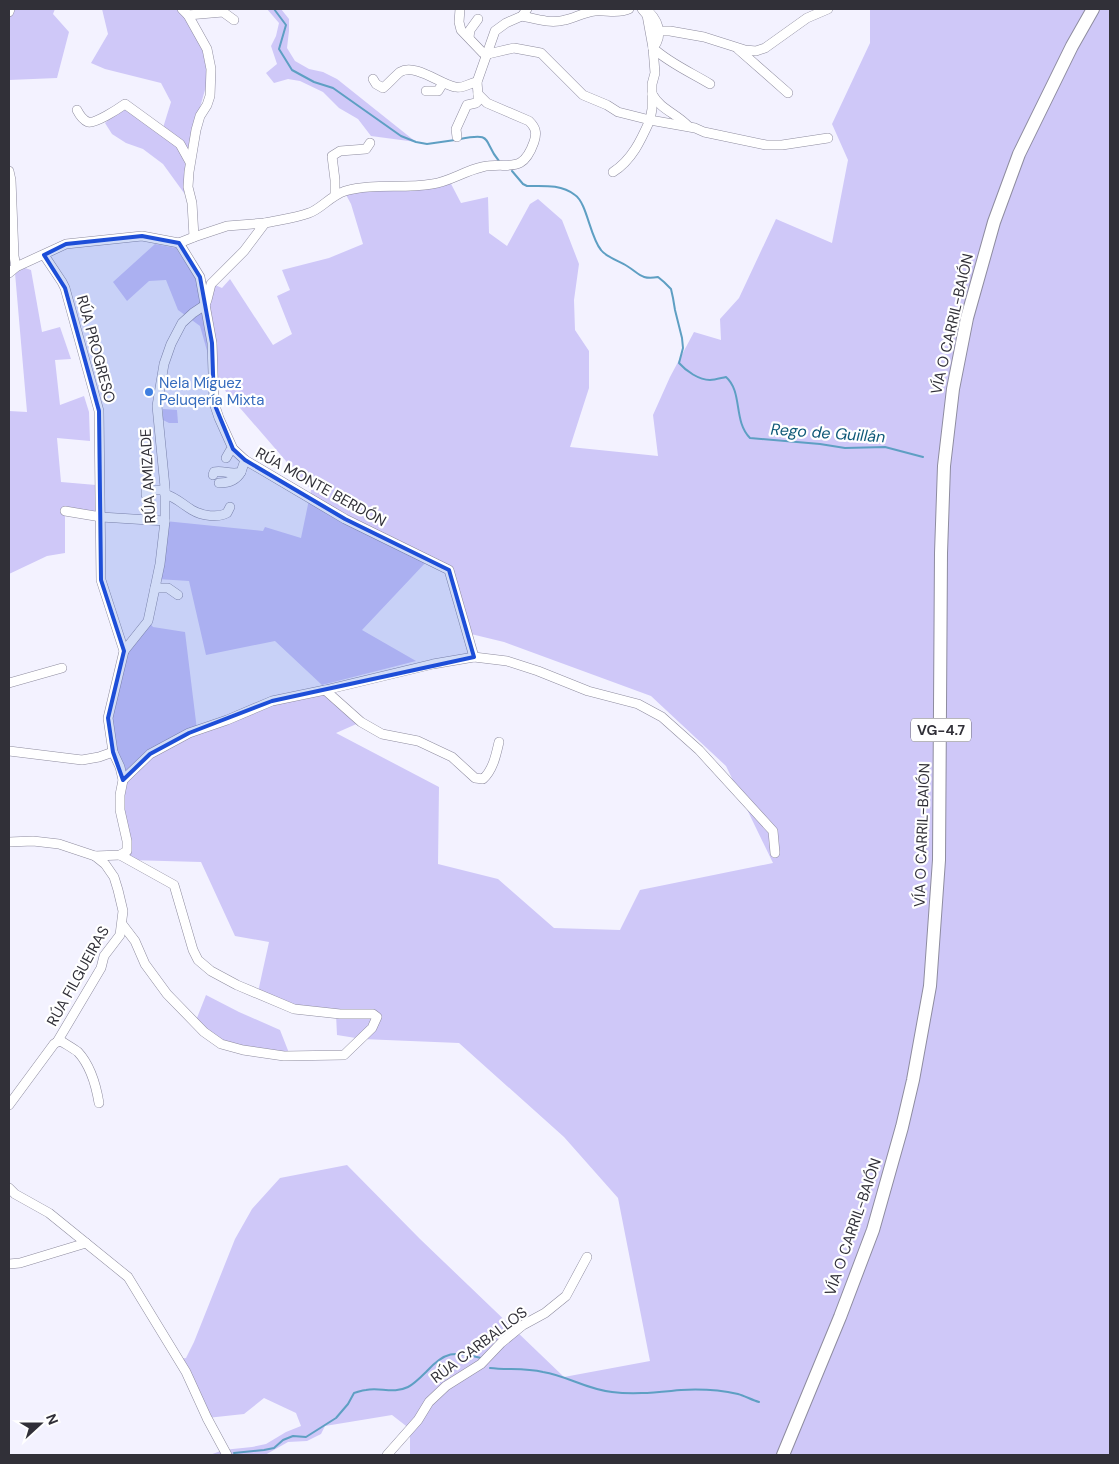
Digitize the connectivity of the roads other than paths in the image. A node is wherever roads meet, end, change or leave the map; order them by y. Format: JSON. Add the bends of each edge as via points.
{"nodes":[{"id":1,"x":460,"y":9,"type":"edge"},
{"id":2,"x":630,"y":9,"type":"edge"},
{"id":3,"x":644,"y":9,"type":"edge"},
{"id":4,"x":828,"y":9,"type":"edge"},
{"id":5,"x":1093,"y":9,"type":"edge"},
{"id":6,"x":588,"y":10,"type":"edge"},
{"id":7,"x":185,"y":12,"type":"edge"},
{"id":8,"x":525,"y":12,"type":"edge"},
{"id":9,"x":478,"y":19,"type":"dead end"},
{"id":10,"x":234,"y":20,"type":"dead end"},
{"id":11,"x":658,"y":30,"type":"junction"},
{"id":12,"x":469,"y":37,"type":"junction"},
{"id":13,"x":653,"y":48,"type":"junction"},
{"id":14,"x":738,"y":48,"type":"junction"},
{"id":15,"x":488,"y":54,"type":"junction"},
{"id":16,"x":373,"y":79,"type":"dead end"},
{"id":17,"x":477,"y":82,"type":"junction"},
{"id":18,"x":443,"y":83,"type":"junction"},
{"id":19,"x":710,"y":84,"type":"dead end"},
{"id":20,"x":426,"y":91,"type":"dead end"},
{"id":21,"x":788,"y":93,"type":"dead end"},
{"id":22,"x":478,"y":94,"type":"junction"},
{"id":23,"x":652,"y":94,"type":"junction"},
{"id":24,"x":77,"y":110,"type":"dead end"},
{"id":25,"x":650,"y":120,"type":"junction"},
{"id":26,"x":690,"y":127,"type":"junction"},
{"id":27,"x":457,"y":136,"type":"dead end"},
{"id":28,"x":828,"y":138,"type":"dead end"},
{"id":29,"x":370,"y":144,"type":"dead end"},
{"id":30,"x":190,"y":162,"type":"junction"},
{"id":31,"x":9,"y":171,"type":"edge"},
{"id":32,"x":614,"y":172,"type":"dead end"},
{"id":33,"x":335,"y":195,"type":"junction"},
{"id":34,"x":265,"y":223,"type":"junction"},
{"id":35,"x":194,"y":237,"type":"junction"},
{"id":36,"x":179,"y":244,"type":"junction"},
{"id":37,"x":44,"y":255,"type":"junction"},
{"id":38,"x":13,"y":270,"type":"edge"},
{"id":39,"x":205,"y":305,"type":"junction"},
{"id":40,"x":233,"y":449,"type":"junction"},
{"id":41,"x":226,"y":458,"type":"dead end"},
{"id":42,"x":245,"y":460,"type":"junction"},
{"id":43,"x":241,"y":472,"type":"junction"},
{"id":44,"x":213,"y":475,"type":"dead end"},
{"id":45,"x":219,"y":484,"type":"dead end"},
{"id":46,"x":165,"y":492,"type":"junction"},
{"id":47,"x":146,"y":495,"type":"dead end"},
{"id":48,"x":230,"y":507,"type":"dead end"},
{"id":49,"x":64,"y":511,"type":"dead end"},
{"id":50,"x":101,"y":517,"type":"junction"},
{"id":51,"x":165,"y":521,"type":"junction"},
{"id":52,"x":155,"y":588,"type":"junction"},
{"id":53,"x":178,"y":596,"type":"dead end"},
{"id":54,"x":124,"y":651,"type":"junction"},
{"id":55,"x":474,"y":657,"type":"junction"},
{"id":56,"x":62,"y":668,"type":"dead end"},
{"id":57,"x":9,"y":683,"type":"edge"},
{"id":58,"x":325,"y":690,"type":"junction"},
{"id":59,"x":499,"y":742,"type":"dead end"},
{"id":60,"x":9,"y":751,"type":"edge"},
{"id":61,"x":113,"y":752,"type":"junction"},
{"id":62,"x":123,"y":780,"type":"junction"},
{"id":63,"x":9,"y":842,"type":"edge"},
{"id":64,"x":775,"y":853,"type":"dead end"},
{"id":65,"x":120,"y":855,"type":"junction"},
{"id":66,"x":95,"y":856,"type":"junction"},
{"id":67,"x":122,"y":924,"type":"junction"},
{"id":68,"x":57,"y":1042,"type":"junction"},
{"id":69,"x":99,"y":1103,"type":"dead end"},
{"id":70,"x":9,"y":1105,"type":"edge"},
{"id":71,"x":9,"y":1188,"type":"edge"},
{"id":72,"x":86,"y":1243,"type":"junction"},
{"id":73,"x":587,"y":1257,"type":"dead end"},
{"id":74,"x":9,"y":1264,"type":"edge"},
{"id":75,"x":227,"y":1455,"type":"edge"},
{"id":76,"x":387,"y":1455,"type":"edge"},
{"id":77,"x":783,"y":1455,"type":"edge"}],
"edges":[{"from":1,"to":12,"type":"street","via":[[461,30]]},
{"from":2,"to":6,"type":"street","via":[[618,12]]},
{"from":3,"to":11,"type":"street"},
{"from":4,"to":14,"type":"street","via":[[807,18],[765,48]]},
{"from":5,"to":77,"type":"highway","name":"VÍA O CARRIL-BAIÓN","number":"VG-4.7","via":[[1019,154],[994,222],[967,318],[953,388],[944,466],[939,860],[930,986],[905,1117],[873,1230]]},
{"from":6,"to":8,"type":"street","via":[[567,20],[553,22]]},
{"from":7,"to":10,"type":"street","via":[[223,12]]},
{"from":7,"to":30,"type":"street","via":[[207,48],[211,69],[210,96],[200,116]]},
{"from":8,"to":15,"type":"street","via":[[495,31]]},
{"from":9,"to":12,"type":"street"},
{"from":11,"to":13,"type":"street"},
{"from":11,"to":14,"type":"street","via":[[704,37]]},
{"from":12,"to":15,"type":"street","via":[[483,53]]},
{"from":13,"to":19,"type":"street"},
{"from":13,"to":23,"type":"street","via":[[655,72]]},
{"from":14,"to":21,"type":"street"},
{"from":15,"to":17,"type":"street"},
{"from":15,"to":25,"type":"street","via":[[514,48],[541,53],[583,95],[618,112]]},
{"from":16,"to":18,"type":"street","via":[[382,88],[402,71],[409,70]]},
{"from":17,"to":18,"type":"street","via":[[456,88]]},
{"from":17,"to":22,"type":"street"},
{"from":18,"to":20,"type":"street","via":[[438,91]]},
{"from":22,"to":27,"type":"street","via":[[478,101],[466,107],[456,129]]},
{"from":22,"to":33,"type":"street","via":[[487,103],[534,126],[536,135],[526,159],[512,166],[479,168],[434,184],[377,186]]},
{"from":23,"to":25,"type":"street"},
{"from":23,"to":26,"type":"street","via":[[656,101]]},
{"from":24,"to":30,"type":"street","via":[[88,122],[94,122],[125,104],[180,144]]},
{"from":25,"to":26,"type":"street"},
{"from":25,"to":32,"type":"street","via":[[633,154]]},
{"from":26,"to":28,"type":"street","via":[[766,145]]},
{"from":29,"to":33,"type":"street","via":[[366,149],[340,151],[332,156]]},
{"from":30,"to":35,"type":"street","via":[[188,187]]},
{"from":31,"to":38,"type":"street"},
{"from":33,"to":34,"type":"street","via":[[311,213]]},
{"from":34,"to":35,"type":"street","via":[[227,226]]},
{"from":34,"to":39,"type":"street","via":[[244,251],[212,284]]},
{"from":35,"to":36,"type":"street"},
{"from":36,"to":37,"type":"street","via":[[142,236],[66,244]]},
{"from":36,"to":39,"type":"street","name":"RÚA MONTE BERDÓN","via":[[200,277]]},
{"from":37,"to":38,"type":"street"},
{"from":37,"to":50,"type":"street","name":"RÚA PROGRESO","via":[[65,288],[99,411]]},
{"from":39,"to":40,"type":"street","name":"RÚA MONTE BERDÓN","via":[[212,343],[214,404]]},
{"from":39,"to":46,"type":"street","name":"RÚA AMIZADE","via":[[182,323],[164,364],[157,406]]},
{"from":40,"to":41,"type":"street"},
{"from":40,"to":42,"type":"street","name":"RÚA MONTE BERDÓN"},
{"from":42,"to":43,"type":"street"},
{"from":42,"to":55,"type":"street","name":"RÚA MONTE BERDÓN","via":[[345,518],[449,570]]},
{"from":43,"to":44,"type":"street","via":[[214,472]]},
{"from":43,"to":45,"type":"street","via":[[232,481]]},
{"from":46,"to":47,"type":"street","via":[[146,490]]},
{"from":46,"to":48,"type":"street","via":[[194,511],[219,516]]},
{"from":46,"to":51,"type":"street","name":"RÚA AMIZADE"},
{"from":49,"to":50,"type":"street"},
{"from":50,"to":51,"type":"street"},
{"from":50,"to":54,"type":"street","name":"RÚA PROGRESO","via":[[101,580]]},
{"from":51,"to":52,"type":"street","name":"RÚA AMIZADE"},
{"from":52,"to":53,"type":"street","via":[[168,588]]},
{"from":52,"to":54,"type":"street","name":"RÚA AMIZADE","via":[[148,621]]},
{"from":54,"to":61,"type":"street","via":[[108,718]]},
{"from":55,"to":58,"type":"street"},
{"from":55,"to":64,"type":"street","via":[[507,661],[588,691],[638,704],[662,717],[699,750],[773,831]]},
{"from":56,"to":57,"type":"street"},
{"from":58,"to":59,"type":"street","via":[[361,722],[382,734],[418,741],[452,757],[475,778],[483,779],[489,774]]},
{"from":58,"to":62,"type":"street","via":[[272,701],[190,732],[150,754]]},
{"from":60,"to":61,"type":"street","via":[[82,760]]},
{"from":61,"to":62,"type":"street"},
{"from":62,"to":65,"type":"street","via":[[120,810],[127,851]]},
{"from":63,"to":66,"type":"street","via":[[59,844]]},
{"from":65,"to":66,"type":"street"},
{"from":65,"to":67,"type":"street","via":[[174,884],[193,950],[198,960],[211,971],[294,1009],[373,1014],[376,1017],[372,1028],[344,1055],[284,1056],[220,1044],[167,994]]},
{"from":66,"to":67,"type":"street","via":[[114,878],[123,911]]},
{"from":67,"to":68,"type":"street","name":"RÚA FILGUEIRAS","via":[[120,936],[104,956],[101,968]]},
{"from":68,"to":69,"type":"street","name":"RÚA FILGUEIRAS","via":[[61,1041],[77,1052],[87,1065],[95,1082]]},
{"from":68,"to":70,"type":"street","name":"RÚA FILGUEIRAS"},
{"from":71,"to":72,"type":"street","via":[[49,1213]]},
{"from":72,"to":74,"type":"street"},
{"from":72,"to":75,"type":"street","via":[[128,1278],[186,1372]]},
{"from":73,"to":76,"type":"street","name":"RÚA CARBALLOS","via":[[566,1296],[501,1343],[481,1364],[446,1386],[429,1402],[418,1420]]}]}
